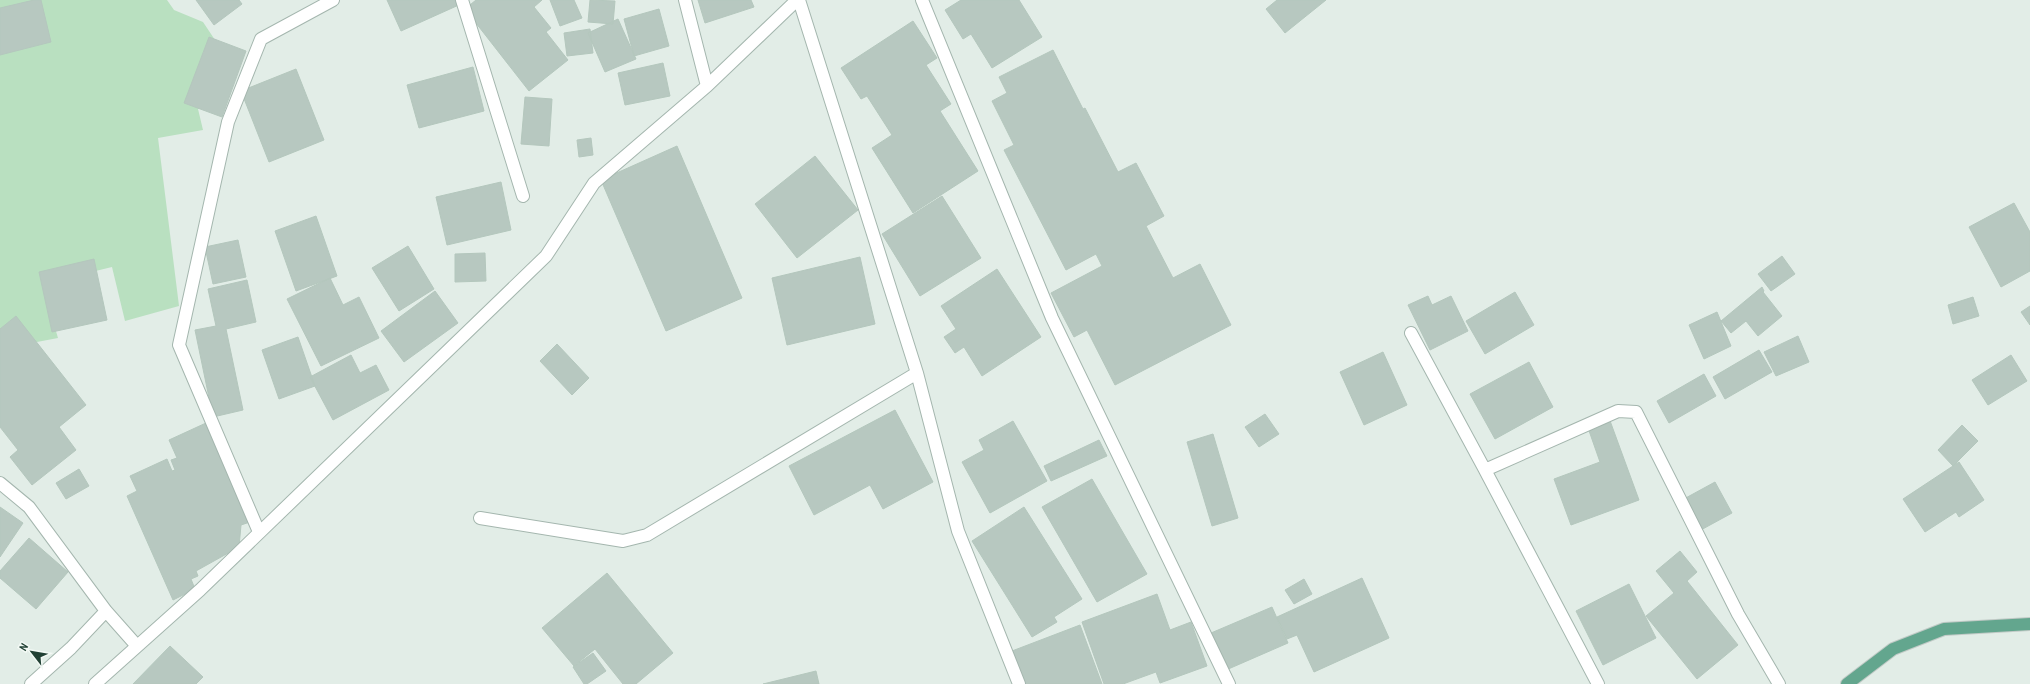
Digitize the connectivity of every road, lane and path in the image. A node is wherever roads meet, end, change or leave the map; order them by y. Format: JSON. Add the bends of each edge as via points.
{"nodes":[{"id":1,"x":332,"y":0,"type":"edge"},
{"id":2,"x":462,"y":0,"type":"edge"},
{"id":3,"x":684,"y":0,"type":"edge"},
{"id":4,"x":798,"y":0,"type":"edge"},
{"id":5,"x":922,"y":0,"type":"edge"},
{"id":6,"x":707,"y":86,"type":"junction"},
{"id":7,"x":522,"y":196,"type":"dead end"},
{"id":8,"x":1411,"y":333,"type":"dead end"},
{"id":9,"x":917,"y":373,"type":"junction"},
{"id":10,"x":1485,"y":470,"type":"junction"},
{"id":11,"x":0,"y":483,"type":"edge"},
{"id":12,"x":480,"y":518,"type":"dead end"},
{"id":13,"x":259,"y":532,"type":"junction"},
{"id":14,"x":106,"y":611,"type":"junction"},
{"id":15,"x":2030,"y":624,"type":"edge"},
{"id":16,"x":137,"y":646,"type":"junction"},
{"id":17,"x":31,"y":684,"type":"edge"},
{"id":18,"x":95,"y":684,"type":"edge"},
{"id":19,"x":1019,"y":684,"type":"edge"},
{"id":20,"x":1229,"y":684,"type":"edge"},
{"id":21,"x":1598,"y":684,"type":"edge"},
{"id":22,"x":1779,"y":684,"type":"edge"},
{"id":23,"x":1847,"y":684,"type":"edge"}],
"edges":[{"from":1,"to":13,"type":"street","via":[[261,39],[228,122],[179,345]]},
{"from":2,"to":7,"type":"street"},
{"from":3,"to":6,"type":"street"},
{"from":4,"to":6,"type":"street"},
{"from":4,"to":9,"type":"street"},
{"from":5,"to":20,"type":"street","via":[[1052,318]]},
{"from":6,"to":13,"type":"street","via":[[594,183],[546,256]]},
{"from":8,"to":10,"type":"street"},
{"from":9,"to":12,"type":"street","via":[[647,535],[623,541]]},
{"from":9,"to":19,"type":"street","via":[[958,530]]},
{"from":10,"to":21,"type":"street"},
{"from":10,"to":22,"type":"street","via":[[1618,411],[1636,412],[1738,614]]},
{"from":11,"to":14,"type":"street","via":[[29,507]]},
{"from":13,"to":16,"type":"street","via":[[200,590]]},
{"from":14,"to":16,"type":"street"},
{"from":14,"to":17,"type":"street","via":[[71,648]]},
{"from":15,"to":23,"type":"main road","via":[[1944,629],[1893,649]]},
{"from":16,"to":18,"type":"street"}]}
